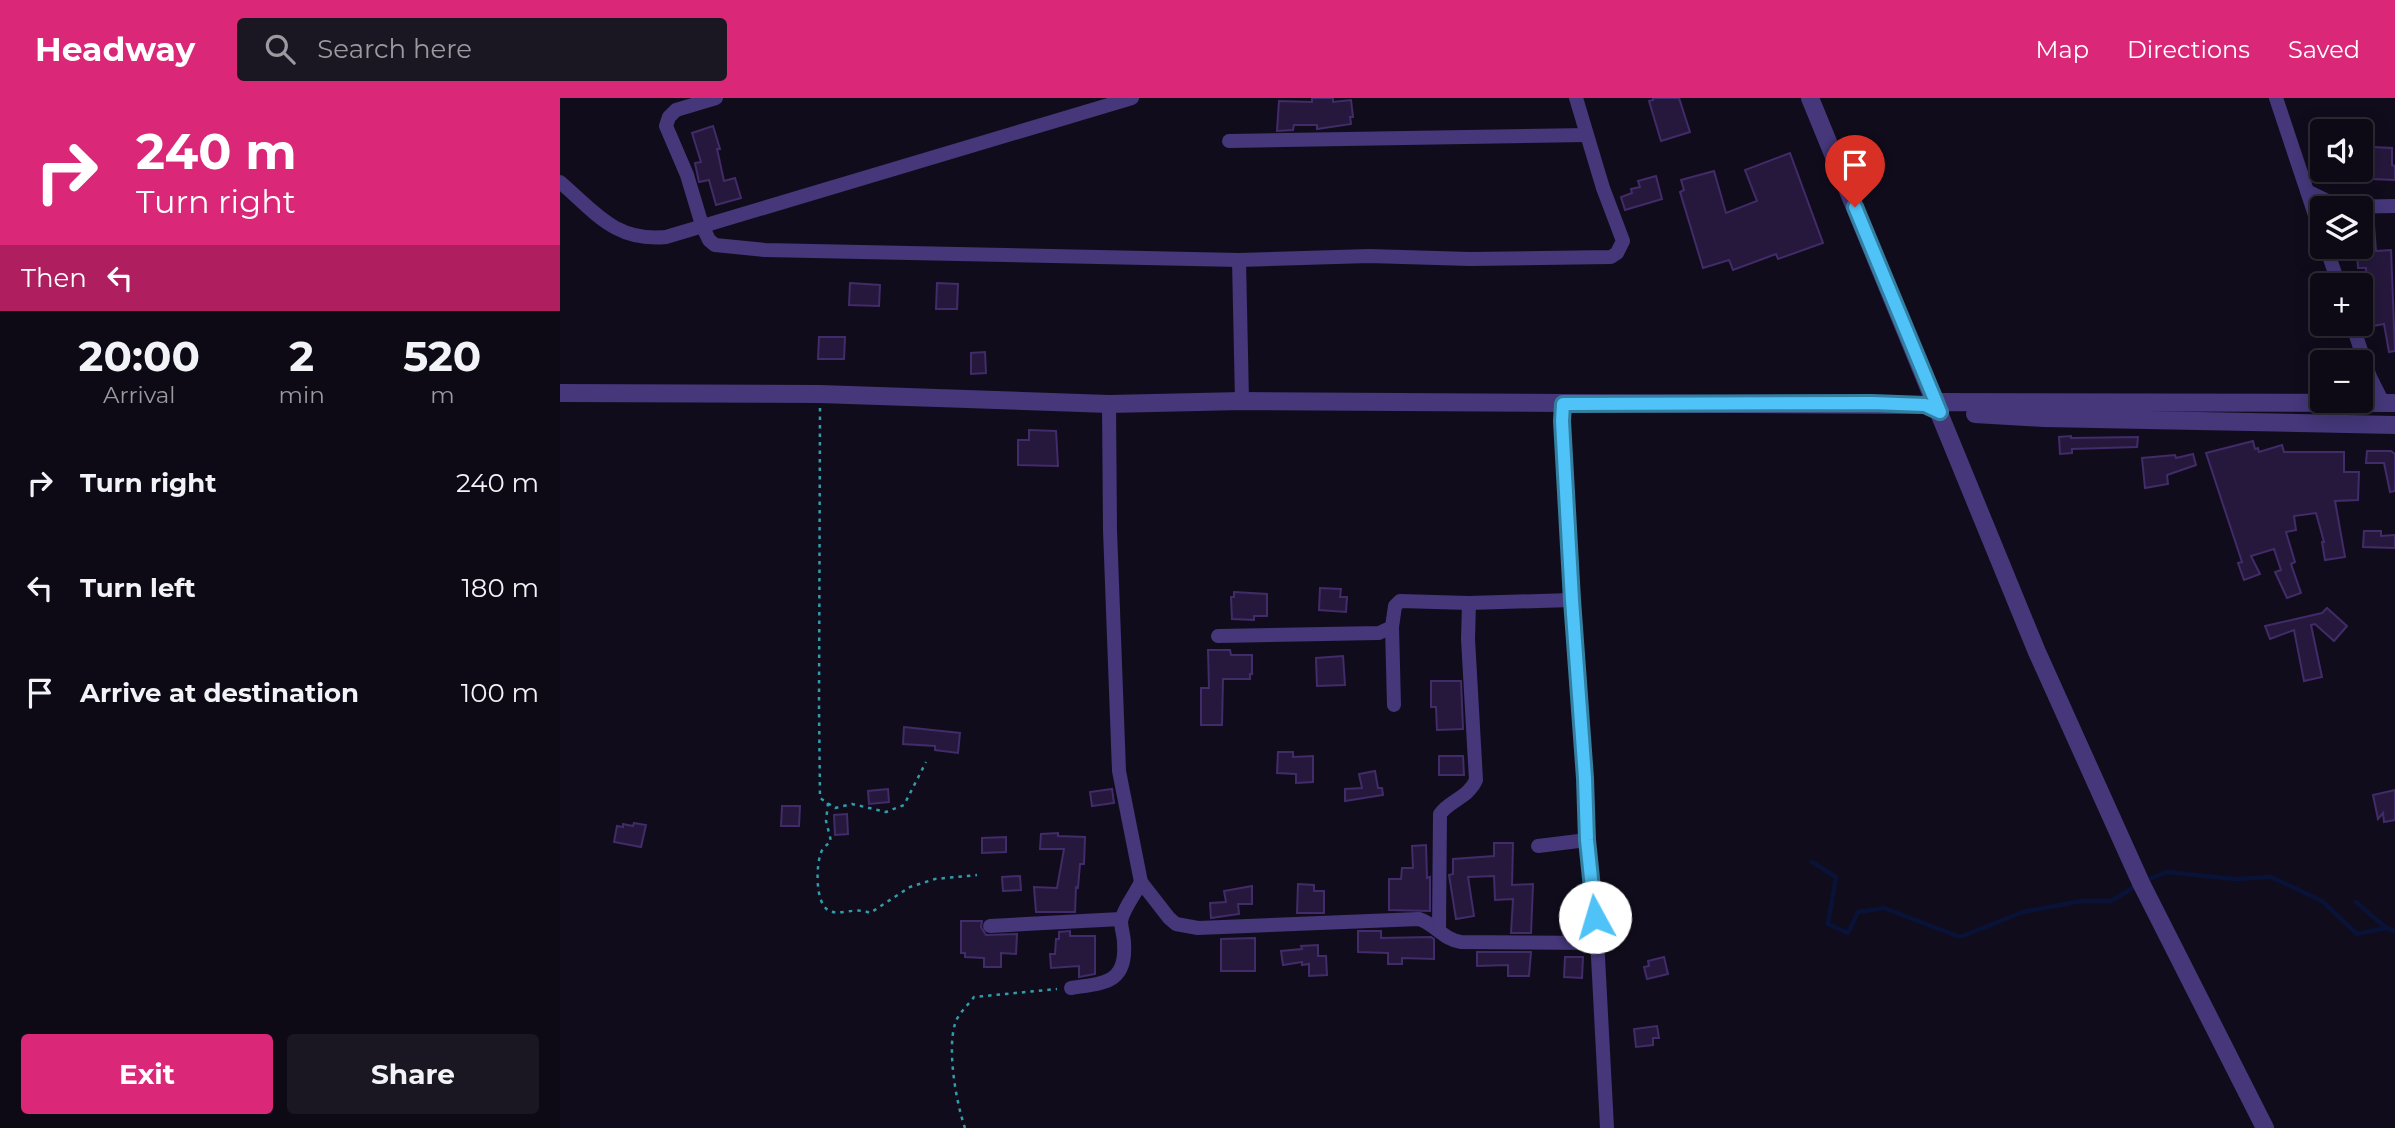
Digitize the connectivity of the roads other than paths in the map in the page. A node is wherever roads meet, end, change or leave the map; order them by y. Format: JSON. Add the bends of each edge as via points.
{"nodes":[{"id":1,"x":716,"y":98,"type":"edge"},
{"id":2,"x":1132,"y":98,"type":"edge"},
{"id":3,"x":1576,"y":98,"type":"edge"},
{"id":4,"x":1810,"y":98,"type":"edge"},
{"id":5,"x":2276,"y":98,"type":"edge"},
{"id":6,"x":1587,"y":135,"type":"junction"},
{"id":7,"x":1229,"y":141,"type":"dead end"},
{"id":8,"x":560,"y":182,"type":"edge"},
{"id":9,"x":2307,"y":191,"type":"junction"},
{"id":10,"x":2317,"y":196,"type":"edge"},
{"id":11,"x":2310,"y":199,"type":"edge"},
{"id":12,"x":2395,"y":206,"type":"edge"},
{"id":13,"x":2373,"y":207,"type":"edge"},
{"id":14,"x":702,"y":225,"type":"junction"},
{"id":15,"x":1239,"y":260,"type":"junction"},
{"id":16,"x":2373,"y":381,"type":"edge"},
{"id":17,"x":560,"y":393,"type":"edge"},
{"id":18,"x":1242,"y":401,"type":"junction"},
{"id":19,"x":2310,"y":403,"type":"edge"},
{"id":20,"x":2389,"y":403,"type":"edge"},
{"id":21,"x":1109,"y":404,"type":"junction"},
{"id":22,"x":1563,"y":404,"type":"junction"},
{"id":23,"x":1934,"y":406,"type":"junction"},
{"id":24,"x":2220,"y":412,"type":"junction"},
{"id":25,"x":2395,"y":425,"type":"edge"},
{"id":26,"x":1572,"y":600,"type":"junction"},
{"id":27,"x":1469,"y":603,"type":"junction"},
{"id":28,"x":1392,"y":626,"type":"junction"},
{"id":29,"x":1219,"y":636,"type":"dead end"},
{"id":30,"x":1394,"y":705,"type":"dead end"},
{"id":31,"x":1587,"y":840,"type":"junction"},
{"id":32,"x":1538,"y":846,"type":"dead end"},
{"id":33,"x":1141,"y":882,"type":"junction"},
{"id":34,"x":1121,"y":919,"type":"junction"},
{"id":35,"x":990,"y":926,"type":"dead end"},
{"id":36,"x":1439,"y":930,"type":"junction"},
{"id":37,"x":1597,"y":943,"type":"junction"},
{"id":38,"x":1071,"y":988,"type":"road end"},
{"id":39,"x":1607,"y":1128,"type":"edge"},
{"id":40,"x":2265,"y":1128,"type":"edge"}],
"edges":[{"from":1,"to":14,"type":"street","via":[[676,110],[666,126]]},
{"from":2,"to":14,"type":"street"},
{"from":3,"to":6,"type":"street"},
{"from":4,"to":23,"type":"street"},
{"from":5,"to":9,"type":"street"},
{"from":6,"to":7,"type":"street"},
{"from":6,"to":15,"type":"street","via":[[1623,241],[1611,257]]},
{"from":8,"to":14,"type":"street","via":[[629,235],[666,237]]},
{"from":9,"to":10,"type":"street"},
{"from":9,"to":11,"type":"street"},
{"from":12,"to":13,"type":"street"},
{"from":14,"to":15,"type":"street","via":[[715,245],[765,250]]},
{"from":15,"to":18,"type":"street"},
{"from":16,"to":20,"type":"street"},
{"from":17,"to":21,"type":"street","via":[[820,394]]},
{"from":18,"to":21,"type":"street"},
{"from":18,"to":22,"type":"street"},
{"from":19,"to":24,"type":"street"},
{"from":21,"to":33,"type":"street","via":[[1119,771]]},
{"from":22,"to":23,"type":"street"},
{"from":22,"to":26,"type":"street"},
{"from":23,"to":24,"type":"street"},
{"from":23,"to":40,"type":"street","via":[[2130,858]]},
{"from":24,"to":25,"type":"street"},
{"from":26,"to":27,"type":"street"},
{"from":26,"to":31,"type":"street"},
{"from":27,"to":28,"type":"street","via":[[1400,601]]},
{"from":27,"to":36,"type":"street","via":[[1476,780],[1465,796],[1440,814]]},
{"from":28,"to":29,"type":"street","via":[[1379,633]]},
{"from":28,"to":30,"type":"street"},
{"from":31,"to":32,"type":"street"},
{"from":31,"to":37,"type":"street"},
{"from":33,"to":34,"type":"street"},
{"from":33,"to":36,"type":"street","via":[[1163,912],[1187,927],[1419,919]]},
{"from":34,"to":35,"type":"street"},
{"from":34,"to":38,"type":"street","via":[[1124,946],[1118,974],[1102,984]]},
{"from":36,"to":37,"type":"street","via":[[1461,942]]},
{"from":37,"to":39,"type":"street"}]}
